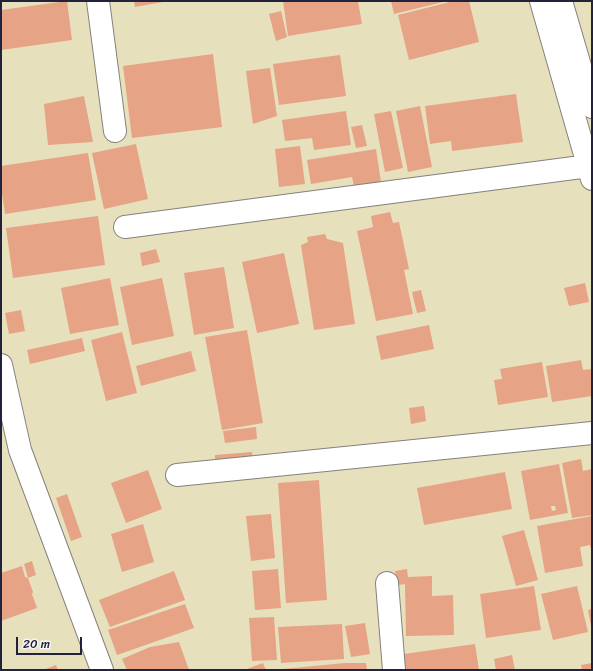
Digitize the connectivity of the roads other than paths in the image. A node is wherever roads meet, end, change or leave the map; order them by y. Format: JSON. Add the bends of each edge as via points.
{"nodes":[{"id":1,"x":98,"y":1,"type":"edge"},
{"id":2,"x":541,"y":1,"type":"edge"},
{"id":3,"x":562,"y":1,"type":"edge"},
{"id":4,"x":587,"y":70,"type":"edge"},
{"id":5,"x":592,"y":107,"type":"edge"},
{"id":6,"x":115,"y":131,"type":"dead end"},
{"id":7,"x":590,"y":172,"type":"edge"},
{"id":8,"x":125,"y":227,"type":"dead end"},
{"id":9,"x":1,"y":365,"type":"edge"},
{"id":10,"x":592,"y":433,"type":"edge"},
{"id":11,"x":177,"y":476,"type":"dead end"},
{"id":12,"x":387,"y":584,"type":"dead end"},
{"id":13,"x":102,"y":670,"type":"edge"},
{"id":14,"x":394,"y":670,"type":"edge"}],
"edges":[{"from":1,"to":6,"type":"street"},
{"from":2,"to":7,"type":"street"},
{"from":3,"to":4,"type":"street"},
{"from":4,"to":5,"type":"street"},
{"from":7,"to":8,"type":"street"},
{"from":9,"to":13,"type":"street","via":[[20,450]]},
{"from":10,"to":11,"type":"street"},
{"from":12,"to":14,"type":"street"}]}
